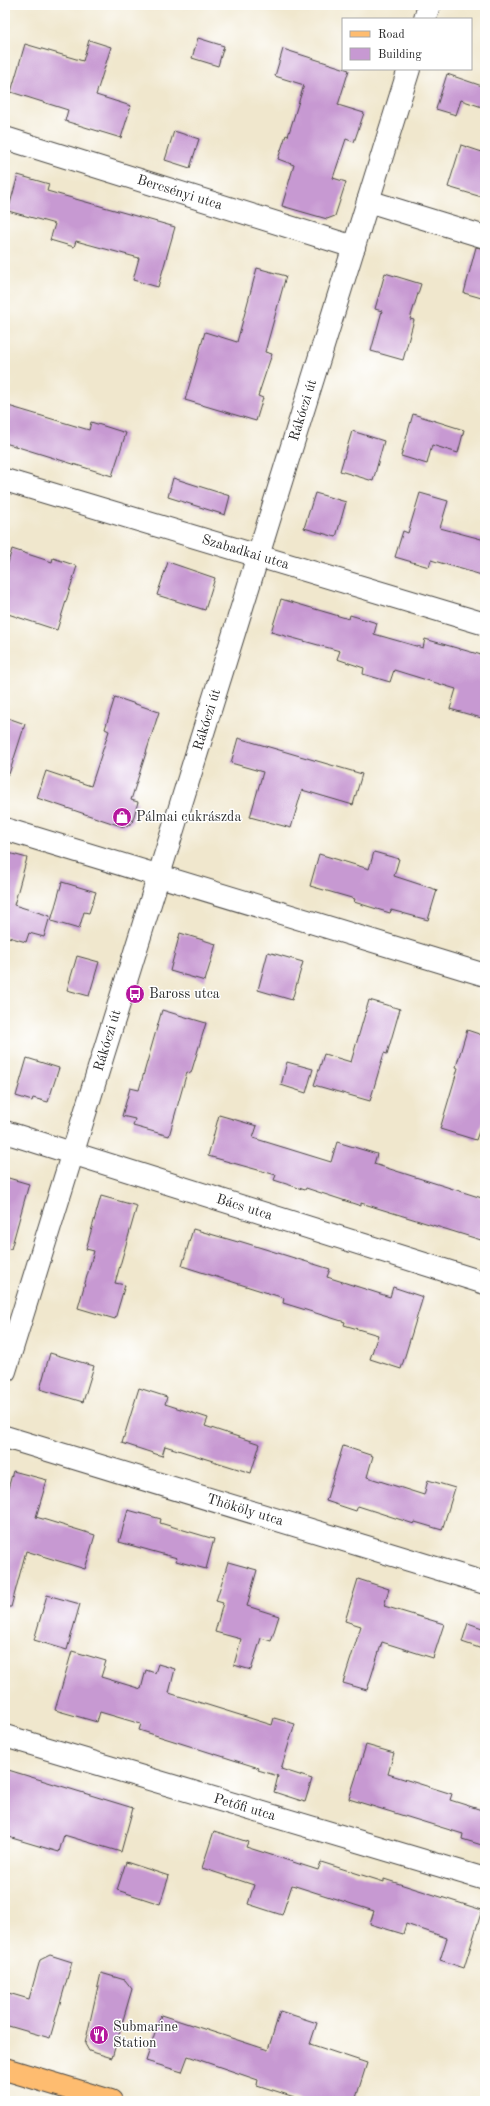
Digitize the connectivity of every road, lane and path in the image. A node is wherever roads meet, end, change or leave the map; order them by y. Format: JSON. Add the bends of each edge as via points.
{"nodes":[{"id":1,"x":429,"y":5,"type":"edge"},
{"id":2,"x":425,"y":18,"type":"edge"},
{"id":3,"x":409,"y":70,"type":"edge"},
{"id":4,"x":5,"y":138,"type":"edge"},
{"id":5,"x":368,"y":202,"type":"junction"},
{"id":6,"x":485,"y":237,"type":"edge"},
{"id":7,"x":354,"y":247,"type":"junction"},
{"id":8,"x":5,"y":480,"type":"edge"},
{"id":9,"x":258,"y":556,"type":"junction"},
{"id":10,"x":485,"y":624,"type":"edge"},
{"id":11,"x":5,"y":829,"type":"edge"},
{"id":12,"x":158,"y":876,"type":"junction"},
{"id":13,"x":485,"y":975,"type":"edge"},
{"id":14,"x":5,"y":1132,"type":"edge"},
{"id":15,"x":72,"y":1152,"type":"junction"},
{"id":16,"x":485,"y":1283,"type":"edge"},
{"id":17,"x":5,"y":1371,"type":"edge"},
{"id":18,"x":5,"y":1437,"type":"edge"},
{"id":19,"x":485,"y":1582,"type":"edge"},
{"id":20,"x":5,"y":1736,"type":"edge"},
{"id":21,"x":485,"y":1879,"type":"edge"},
{"id":22,"x":6,"y":2072,"type":"edge"},
{"id":23,"x":111,"y":2101,"type":"edge"}],
"edges":[{"from":1,"to":2,"type":"street"},
{"from":3,"to":5,"type":"street","name":"Rákóczi út"},
{"from":4,"to":7,"type":"street","name":"Bercsényi utca"},
{"from":5,"to":6,"type":"street"},
{"from":5,"to":7,"type":"street","name":"Rákóczi út"},
{"from":7,"to":9,"type":"street","name":"Rákóczi út"},
{"from":8,"to":9,"type":"street","name":"Szabadkai utca"},
{"from":9,"to":10,"type":"street","name":"Szabadkai utca"},
{"from":9,"to":12,"type":"street","name":"Rákóczi út"},
{"from":11,"to":12,"type":"street"},
{"from":12,"to":13,"type":"street"},
{"from":12,"to":15,"type":"street","name":"Rákóczi út"},
{"from":14,"to":15,"type":"street","name":"Bács utca"},
{"from":15,"to":16,"type":"street","name":"Bács utca"},
{"from":15,"to":17,"type":"street","name":"Rákóczi út"},
{"from":18,"to":19,"type":"street","name":"Thököly utca"},
{"from":20,"to":21,"type":"street","name":"Petőfi utca"},
{"from":22,"to":23,"type":"main road"}]}
